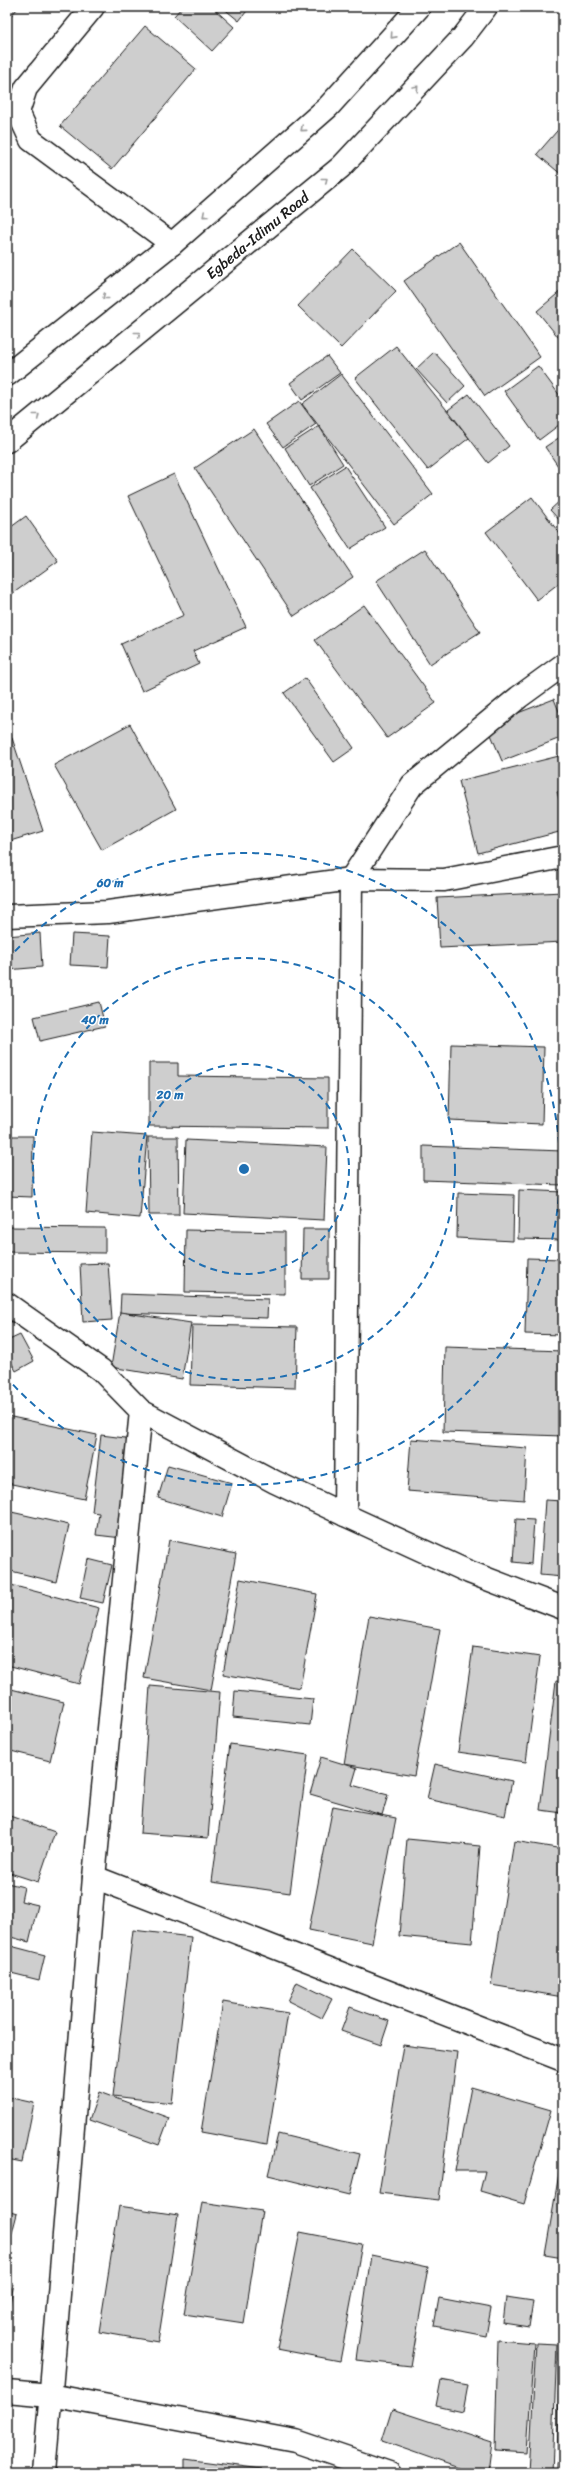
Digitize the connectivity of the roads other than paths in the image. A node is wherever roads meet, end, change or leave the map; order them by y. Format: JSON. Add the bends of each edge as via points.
{"nodes":[{"id":1,"x":93,"y":7,"type":"edge"},
{"id":2,"x":419,"y":7,"type":"edge"},
{"id":3,"x":486,"y":7,"type":"edge"},
{"id":4,"x":172,"y":244,"type":"junction"},
{"id":5,"x":7,"y":375,"type":"edge"},
{"id":6,"x":7,"y":441,"type":"edge"},
{"id":7,"x":563,"y":665,"type":"edge"},
{"id":8,"x":563,"y":857,"type":"edge"},
{"id":9,"x":351,"y":879,"type":"junction"},
{"id":10,"x":7,"y":916,"type":"edge"},
{"id":11,"x":7,"y":1304,"type":"edge"},
{"id":12,"x":141,"y":1411,"type":"junction"},
{"id":13,"x":345,"y":1515,"type":"junction"},
{"id":14,"x":563,"y":1608,"type":"edge"},
{"id":15,"x":94,"y":1877,"type":"junction"},
{"id":16,"x":563,"y":2060,"type":"edge"},
{"id":17,"x":7,"y":2391,"type":"edge"},
{"id":18,"x":50,"y":2395,"type":"junction"},
{"id":19,"x":44,"y":2473,"type":"edge"},
{"id":20,"x":390,"y":2473,"type":"edge"}],
"edges":[{"from":1,"to":4,"type":"street","via":[[26,88],[18,112],[31,140]]},
{"from":2,"to":4,"type":"street","one_way":true,"via":[[328,107]]},
{"from":6,"to":3,"type":"street","name":"Egbeda-Idimu Road","one_way":true,"via":[[341,167],[463,37]]},
{"from":4,"to":5,"type":"street","one_way":true},
{"from":7,"to":9,"type":"street","via":[[519,697],[412,785]]},
{"from":8,"to":9,"type":"street","via":[[444,880]]},
{"from":9,"to":10,"type":"street","via":[[108,912]]},
{"from":9,"to":13,"type":"street"},
{"from":11,"to":12,"type":"street","via":[[101,1370]]},
{"from":12,"to":13,"type":"street","via":[[275,1482]]},
{"from":12,"to":15,"type":"street"},
{"from":13,"to":14,"type":"street","via":[[469,1572]]},
{"from":15,"to":16,"type":"street"},
{"from":15,"to":18,"type":"street"},
{"from":17,"to":18,"type":"street"},
{"from":18,"to":19,"type":"street"},
{"from":18,"to":20,"type":"street","via":[[295,2441]]}]}
